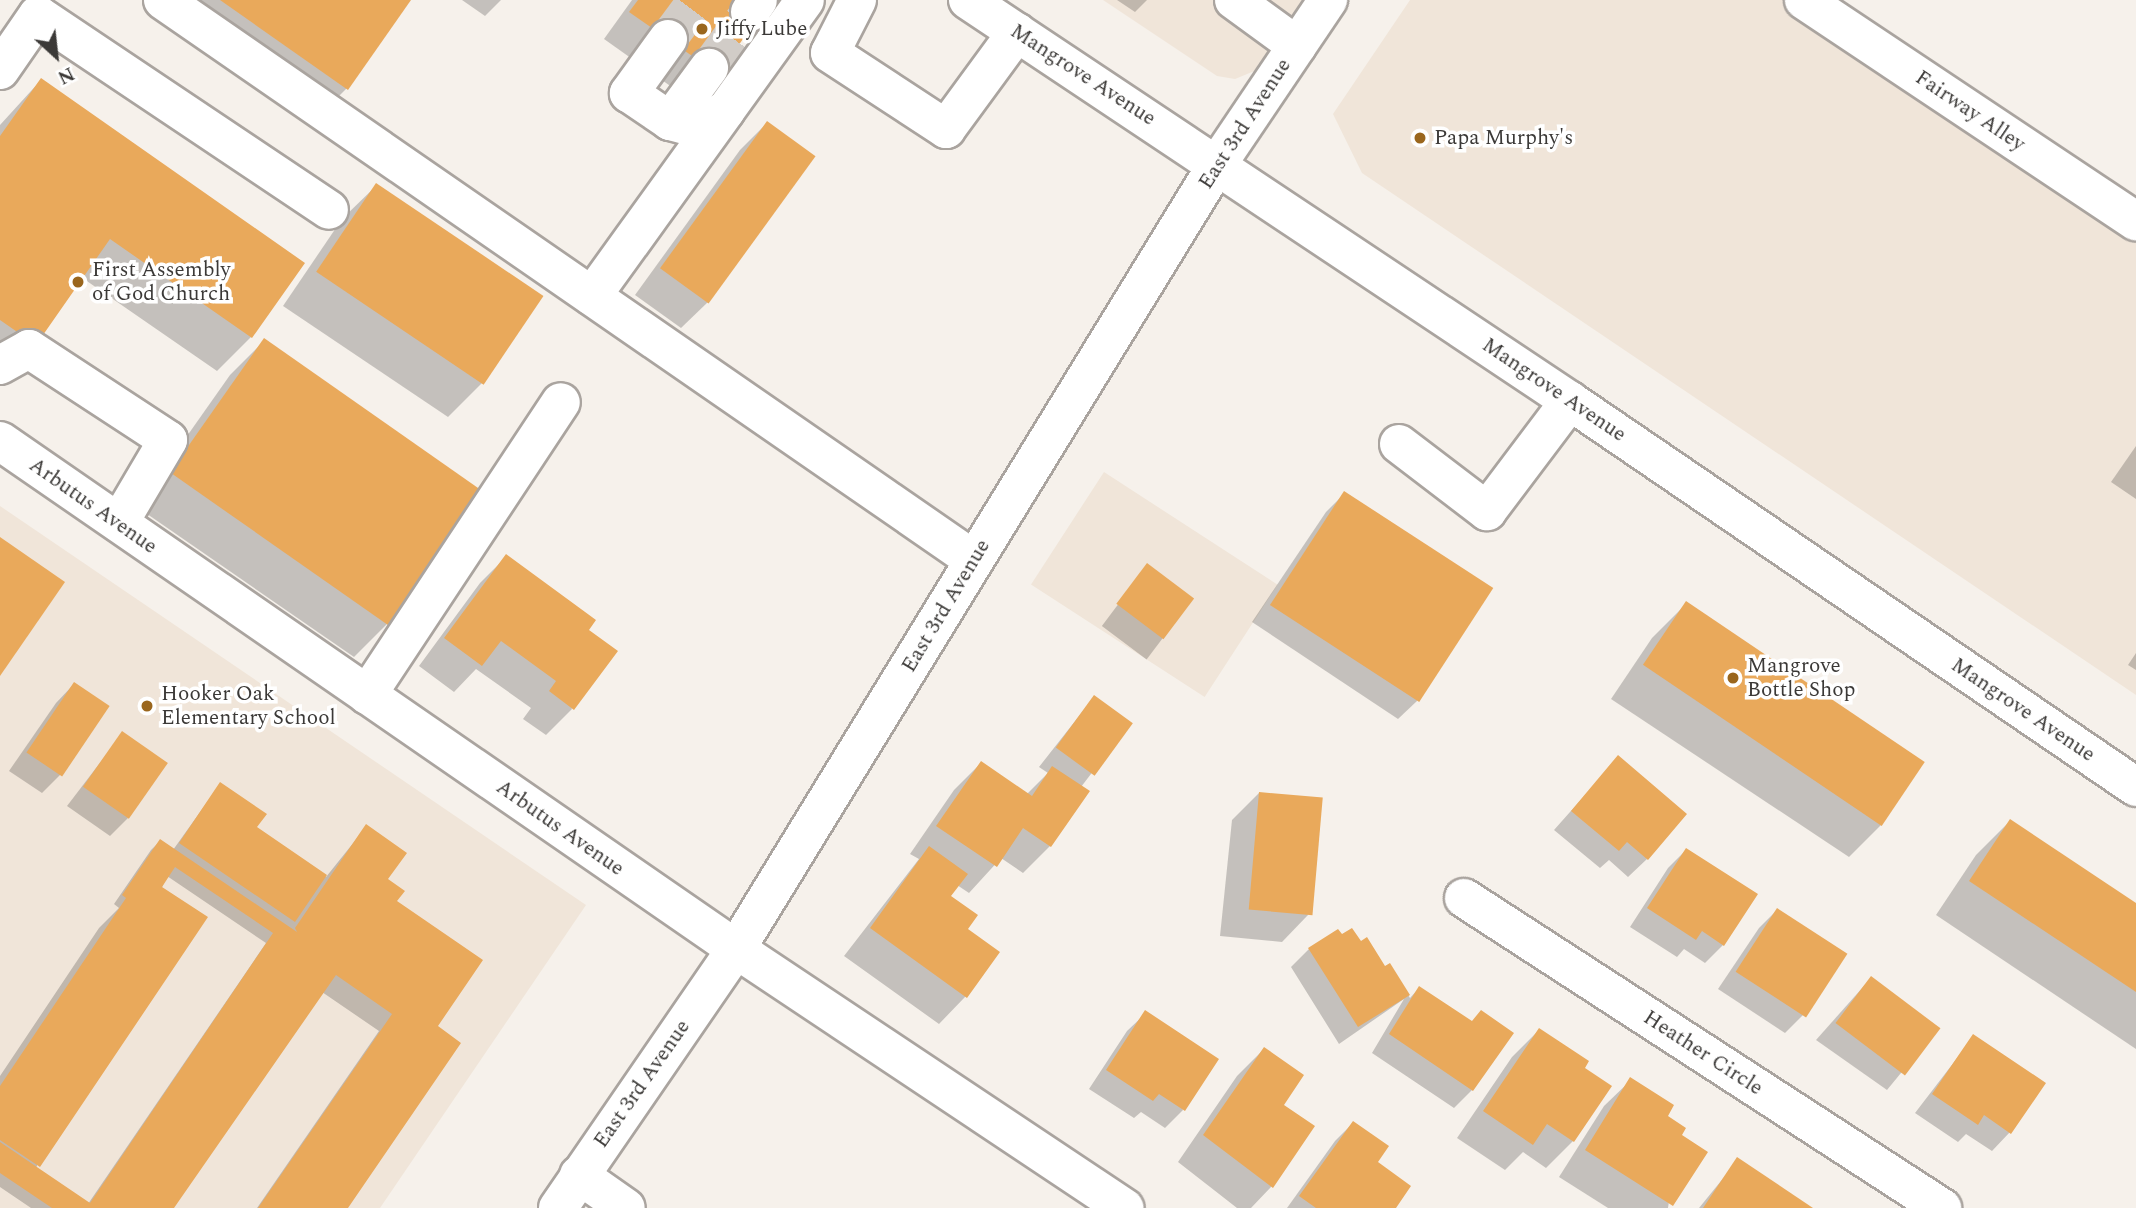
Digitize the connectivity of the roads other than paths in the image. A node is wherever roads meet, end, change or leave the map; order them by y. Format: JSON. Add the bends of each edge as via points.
{"nodes":[{"id":1,"x":163,"y":0,"type":"edge"},
{"id":2,"x":857,"y":0,"type":"edge"},
{"id":3,"x":968,"y":0,"type":"edge"},
{"id":4,"x":1234,"y":0,"type":"edge"},
{"id":5,"x":1328,"y":0,"type":"edge"},
{"id":6,"x":1804,"y":0,"type":"edge"},
{"id":7,"x":803,"y":1,"type":"edge"},
{"id":8,"x":1017,"y":32,"type":"junction"},
{"id":9,"x":1297,"y":46,"type":"junction"},
{"id":10,"x":0,"y":70,"type":"edge"},
{"id":11,"x":649,"y":107,"type":"junction"},
{"id":12,"x":726,"y":110,"type":"junction"},
{"id":13,"x":1218,"y":163,"type":"junction"},
{"id":14,"x":329,"y":210,"type":"dead end"},
{"id":15,"x":2136,"y":221,"type":"edge"},
{"id":16,"x":592,"y":296,"type":"junction"},
{"id":17,"x":0,"y":365,"type":"edge"},
{"id":18,"x":1570,"y":401,"type":"junction"},
{"id":19,"x":561,"y":402,"type":"dead end"},
{"id":20,"x":0,"y":441,"type":"edge"},
{"id":21,"x":1399,"y":444,"type":"dead end"},
{"id":22,"x":118,"y":523,"type":"junction"},
{"id":23,"x":974,"y":560,"type":"junction"},
{"id":24,"x":367,"y":695,"type":"junction"},
{"id":25,"x":2136,"y":787,"type":"edge"},
{"id":26,"x":1464,"y":898,"type":"dead end"},
{"id":27,"x":736,"y":949,"type":"junction"},
{"id":28,"x":579,"y":1175,"type":"junction"},
{"id":29,"x":558,"y":1208,"type":"edge"},
{"id":30,"x":626,"y":1208,"type":"edge"},
{"id":31,"x":1124,"y":1208,"type":"edge"},
{"id":32,"x":1942,"y":1208,"type":"edge"}],
"edges":[{"from":1,"to":16,"type":"street"},
{"from":2,"to":8,"type":"street","via":[[830,53],[946,130]]},
{"from":3,"to":8,"type":"street","name":"Mangrove Avenue"},
{"from":4,"to":9,"type":"street"},
{"from":5,"to":9,"type":"street","name":"East 3rd Avenue"},
{"from":6,"to":15,"type":"street","name":"Fairway Alley"},
{"from":7,"to":12,"type":"street"},
{"from":8,"to":13,"type":"street","name":"Mangrove Avenue"},
{"from":9,"to":13,"type":"street","name":"East 3rd Avenue"},
{"from":10,"to":14,"type":"street","via":[[38,15]]},
{"from":11,"to":11,"type":"street","via":[[688,54]]},
{"from":11,"to":12,"type":"street","via":[[693,127]]},
{"from":12,"to":16,"type":"street"},
{"from":13,"to":18,"type":"street","name":"Mangrove Avenue"},
{"from":13,"to":23,"type":"street","name":"East 3rd Avenue"},
{"from":16,"to":23,"type":"street"},
{"from":17,"to":22,"type":"street","via":[[29,349],[168,440]]},
{"from":18,"to":21,"type":"street","via":[[1487,511]]},
{"from":18,"to":25,"type":"street","name":"Mangrove Avenue"},
{"from":19,"to":24,"type":"street"},
{"from":20,"to":22,"type":"street","name":"Arbutus Avenue"},
{"from":22,"to":24,"type":"street","name":"Arbutus Avenue"},
{"from":23,"to":27,"type":"street","name":"East 3rd Avenue"},
{"from":24,"to":27,"type":"street","name":"Arbutus Avenue"},
{"from":26,"to":32,"type":"street","name":"Heather Circle"},
{"from":27,"to":28,"type":"street","name":"East 3rd Avenue"},
{"from":27,"to":31,"type":"street","name":"Arbutus Avenue"},
{"from":28,"to":29,"type":"street","name":"East 3rd Avenue"},
{"from":28,"to":30,"type":"street"}]}
